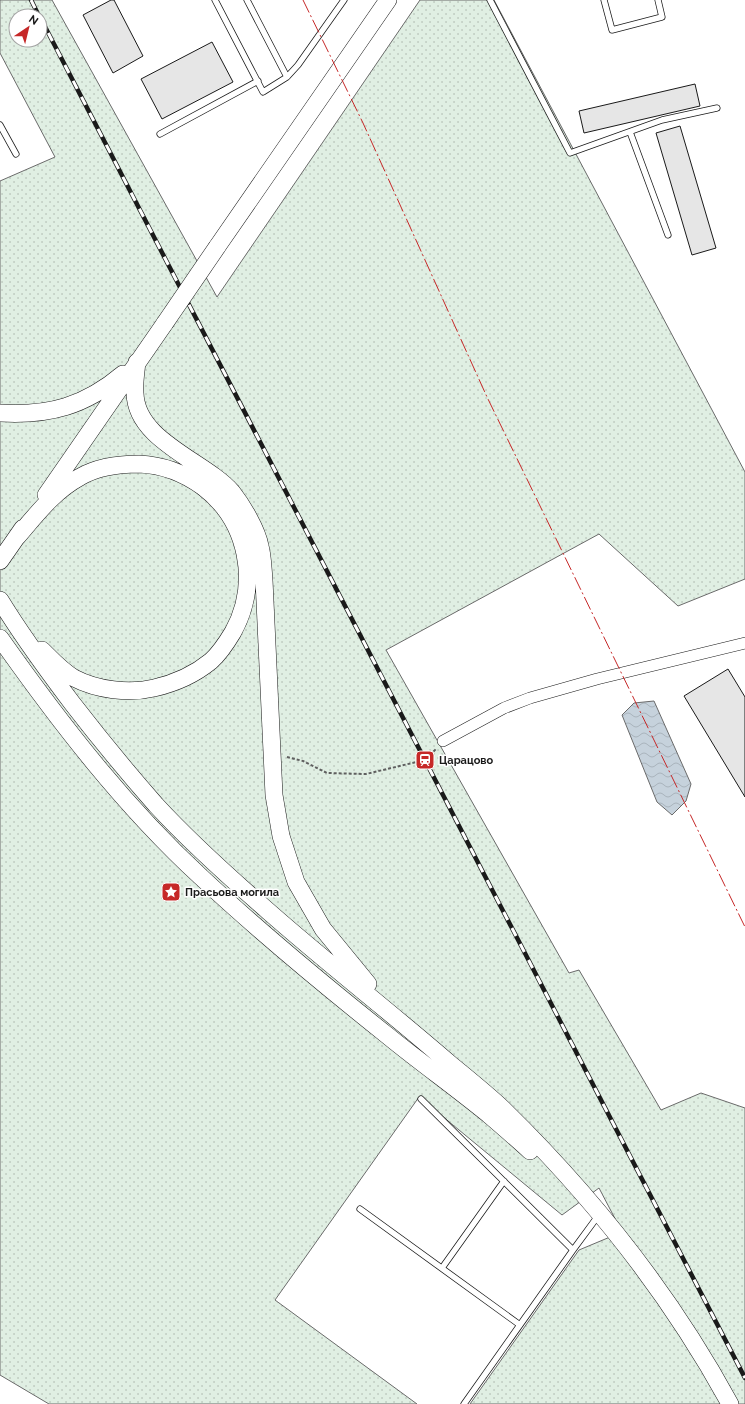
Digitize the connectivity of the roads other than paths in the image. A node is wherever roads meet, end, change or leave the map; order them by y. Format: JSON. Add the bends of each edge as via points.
{"nodes":[{"id":1,"x":215,"y":0,"type":"edge"},
{"id":2,"x":247,"y":0,"type":"edge"},
{"id":3,"x":344,"y":0,"type":"edge"},
{"id":4,"x":388,"y":0,"type":"edge"},
{"id":5,"x":490,"y":0,"type":"edge"},
{"id":6,"x":604,"y":0,"type":"edge"},
{"id":7,"x":658,"y":0,"type":"edge"},
{"id":8,"x":286,"y":76,"type":"junction"},
{"id":9,"x":258,"y":82,"type":"junction"},
{"id":10,"x":717,"y":108,"type":"dead end"},
{"id":11,"x":0,"y":125,"type":"edge"},
{"id":12,"x":630,"y":132,"type":"junction"},
{"id":13,"x":160,"y":134,"type":"dead end"},
{"id":14,"x":16,"y":154,"type":"dead end"},
{"id":15,"x":668,"y":236,"type":"dead end"},
{"id":16,"x":137,"y":362,"type":"junction"},
{"id":17,"x":0,"y":413,"type":"edge"},
{"id":18,"x":16,"y":537,"type":"junction"},
{"id":19,"x":0,"y":561,"type":"edge"},
{"id":20,"x":0,"y":600,"type":"edge"},
{"id":21,"x":10,"y":617,"type":"junction"},
{"id":22,"x":0,"y":638,"type":"edge"},
{"id":23,"x":745,"y":643,"type":"edge"},
{"id":24,"x":444,"y":741,"type":"road end"},
{"id":25,"x":401,"y":1021,"type":"junction"},
{"id":26,"x":422,"y":1099,"type":"dead end"},
{"id":27,"x":504,"y":1181,"type":"junction"},
{"id":28,"x":360,"y":1209,"type":"dead end"},
{"id":29,"x":601,"y":1213,"type":"junction"},
{"id":30,"x":573,"y":1250,"type":"junction"},
{"id":31,"x":442,"y":1268,"type":"junction"},
{"id":32,"x":520,"y":1325,"type":"junction"},
{"id":33,"x":464,"y":1404,"type":"edge"},
{"id":34,"x":730,"y":1404,"type":"edge"}],
"edges":[{"from":1,"to":9,"type":"lane"},
{"from":2,"to":8,"type":"lane"},
{"from":3,"to":8,"type":"lane","via":[[308,52]]},
{"from":4,"to":16,"type":"main road","bridge":true},
{"from":5,"to":12,"type":"lane","via":[[570,153]]},
{"from":6,"to":7,"type":"lane","via":[[612,30],[662,17]]},
{"from":8,"to":9,"type":"lane","via":[[263,92]]},
{"from":9,"to":13,"type":"lane"},
{"from":10,"to":12,"type":"lane","via":[[662,120]]},
{"from":11,"to":14,"type":"lane"},
{"from":12,"to":15,"type":"lane"},
{"from":16,"to":17,"type":"main road","via":[[114,382],[73,405],[21,414]]},
{"from":16,"to":18,"type":"main road"},
{"from":16,"to":25,"type":"main road","via":[[135,394],[138,409],[148,426],[161,439],[215,476],[232,492],[248,515],[260,546],[264,580],[274,795],[281,836],[296,882],[323,929]]},
{"from":18,"to":19,"type":"main road"},
{"from":18,"to":21,"type":"main road","via":[[61,489],[81,476],[118,465],[151,464],[174,470],[213,494],[228,512],[239,532],[246,555],[248,576],[246,598],[239,620],[228,641],[212,660],[192,675],[169,685],[145,690],[118,690],[94,686],[74,677],[53,662]]},
{"from":20,"to":21,"type":"main road"},
{"from":21,"to":25,"type":"main road","via":[[99,738],[157,806],[268,912]]},
{"from":22,"to":29,"type":"main road","via":[[36,690],[84,751],[143,819],[200,876],[257,928],[388,1037],[488,1114]]},
{"from":23,"to":24,"type":"street","via":[[530,698],[504,708]]},
{"from":25,"to":29,"type":"main road","via":[[500,1106]]},
{"from":26,"to":27,"type":"lane"},
{"from":27,"to":30,"type":"lane"},
{"from":27,"to":31,"type":"lane"},
{"from":28,"to":31,"type":"lane"},
{"from":29,"to":30,"type":"lane"},
{"from":29,"to":34,"type":"main road","via":[[670,1305],[696,1344]]},
{"from":30,"to":32,"type":"lane"},
{"from":31,"to":32,"type":"lane"},
{"from":32,"to":33,"type":"lane"}]}
